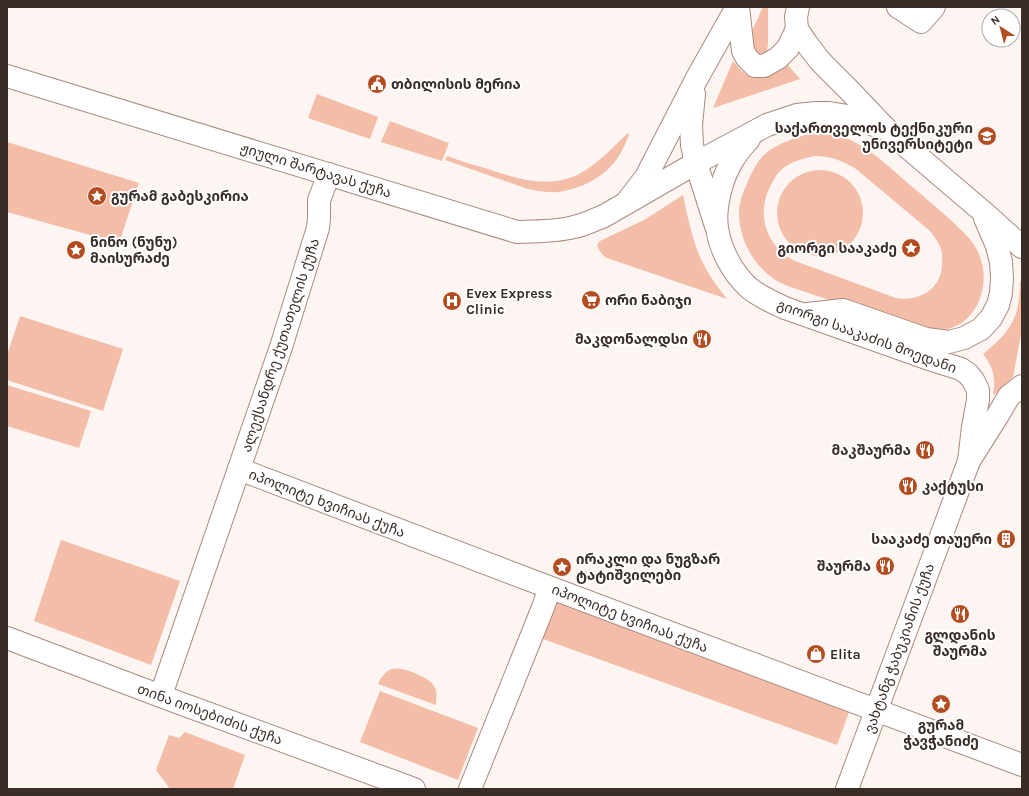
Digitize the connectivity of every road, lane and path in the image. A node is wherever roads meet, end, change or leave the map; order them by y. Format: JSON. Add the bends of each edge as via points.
{"nodes":[{"id":1,"x":738,"y":7,"type":"edge"},
{"id":2,"x":798,"y":7,"type":"edge"},
{"id":3,"x":898,"y":7,"type":"edge"},
{"id":4,"x":934,"y":7,"type":"edge"},
{"id":5,"x":797,"y":29,"type":"junction"},
{"id":6,"x":7,"y":76,"type":"edge"},
{"id":7,"x":697,"y":78,"type":"junction"},
{"id":8,"x":886,"y":129,"type":"junction"},
{"id":9,"x":755,"y":132,"type":"junction"},
{"id":10,"x":696,"y":163,"type":"junction"},
{"id":11,"x":329,"y":174,"type":"junction"},
{"id":12,"x":625,"y":204,"type":"junction"},
{"id":13,"x":982,"y":211,"type":"junction"},
{"id":14,"x":717,"y":227,"type":"junction"},
{"id":15,"x":1022,"y":247,"type":"edge"},
{"id":16,"x":803,"y":315,"type":"junction"},
{"id":17,"x":1022,"y":386,"type":"edge"},
{"id":18,"x":968,"y":461,"type":"junction"},
{"id":19,"x":239,"y":469,"type":"junction"},
{"id":20,"x":550,"y":588,"type":"junction"},
{"id":21,"x":7,"y":638,"type":"edge"},
{"id":22,"x":161,"y":695,"type":"junction"},
{"id":23,"x":876,"y":710,"type":"junction"},
{"id":24,"x":1022,"y":765,"type":"edge"},
{"id":25,"x":414,"y":789,"type":"edge"},
{"id":26,"x":470,"y":789,"type":"edge"},
{"id":27,"x":847,"y":789,"type":"edge"}],
"edges":[{"from":1,"to":5,"type":"main road","via":[[742,51],[755,66],[764,66],[778,58],[788,48]]},
{"from":1,"to":7,"type":"main road","name":"გიორგი სააკაძის მოედანი"},
{"from":2,"to":5,"type":"main road"},
{"from":3,"to":4,"type":"main road","via":[[922,22]]},
{"from":5,"to":8,"type":"main road","name":"გიორგი სააკაძის მოედანი","via":[[817,57]]},
{"from":6,"to":11,"type":"main road","name":"ჟიული შარტავას ქუჩა"},
{"from":7,"to":10,"type":"main road","name":"გიორგი სააკაძის მოედანი","via":[[691,125]]},
{"from":7,"to":12,"type":"main road","name":"გიორგი სააკაძის მოედანი","via":[[646,177]]},
{"from":8,"to":9,"type":"main road","name":"გიორგი სააკაძის მოედანი","via":[[848,116],[816,112],[780,120]]},
{"from":8,"to":13,"type":"main road","name":"გიორგი სააკაძის მოედანი"},
{"from":9,"to":10,"type":"main road","name":"გიორგი სააკაძის მოედანი"},
{"from":9,"to":14,"type":"main road","name":"გიორგი სააკაძის მოედანი","via":[[734,158],[723,180],[717,210]]},
{"from":10,"to":12,"type":"main road","name":"გიორგი სააკაძის მოედანი"},
{"from":10,"to":14,"type":"main road","name":"გიორგი სააკაძის მოედანი"},
{"from":11,"to":12,"type":"main road","name":"ჟიული შარტავას ქუჩა","via":[[517,232],[574,228]]},
{"from":11,"to":19,"type":"main road","name":"ალექსანდრე ქუთათელის ქუჩა","via":[[319,200],[318,228]]},
{"from":13,"to":15,"type":"main road","name":"გიორგი სააკაძის მოედანი"},
{"from":13,"to":16,"type":"main road","via":[[997,246],[1002,278],[998,305],[981,329],[949,342],[926,339],[843,310]]},
{"from":14,"to":16,"type":"main road","name":"გიორგი სააკაძის მოედანი","via":[[728,261],[748,287],[762,297]]},
{"from":16,"to":18,"type":"main road","name":"გიორგი სააკაძის მოედანი","via":[[961,369],[968,374],[978,390]]},
{"from":17,"to":18,"type":"main road","via":[[1009,396]]},
{"from":18,"to":23,"type":"main road","name":"ვახტანგ ჭაბუკიანის ქუჩა"},
{"from":19,"to":20,"type":"main road","name":"იპოლიტე ხვიჩიას ქუჩა"},
{"from":19,"to":22,"type":"main road","name":"ალექსანდრე ქუთათელის ქუჩა"},
{"from":20,"to":23,"type":"main road","name":"იპოლიტე ხვიჩიას ქუჩა"},
{"from":20,"to":26,"type":"main road"},
{"from":21,"to":22,"type":"main road","name":"თინა იოსებიძის ქუჩა"},
{"from":22,"to":25,"type":"main road","name":"თინა იოსებიძის ქუჩა"},
{"from":23,"to":24,"type":"main road","name":"იპოლიტე ხვიჩიას ქუჩა"},
{"from":23,"to":27,"type":"main road","name":"ვახტანგ ჭაბუკიანის ქუჩა"}]}
